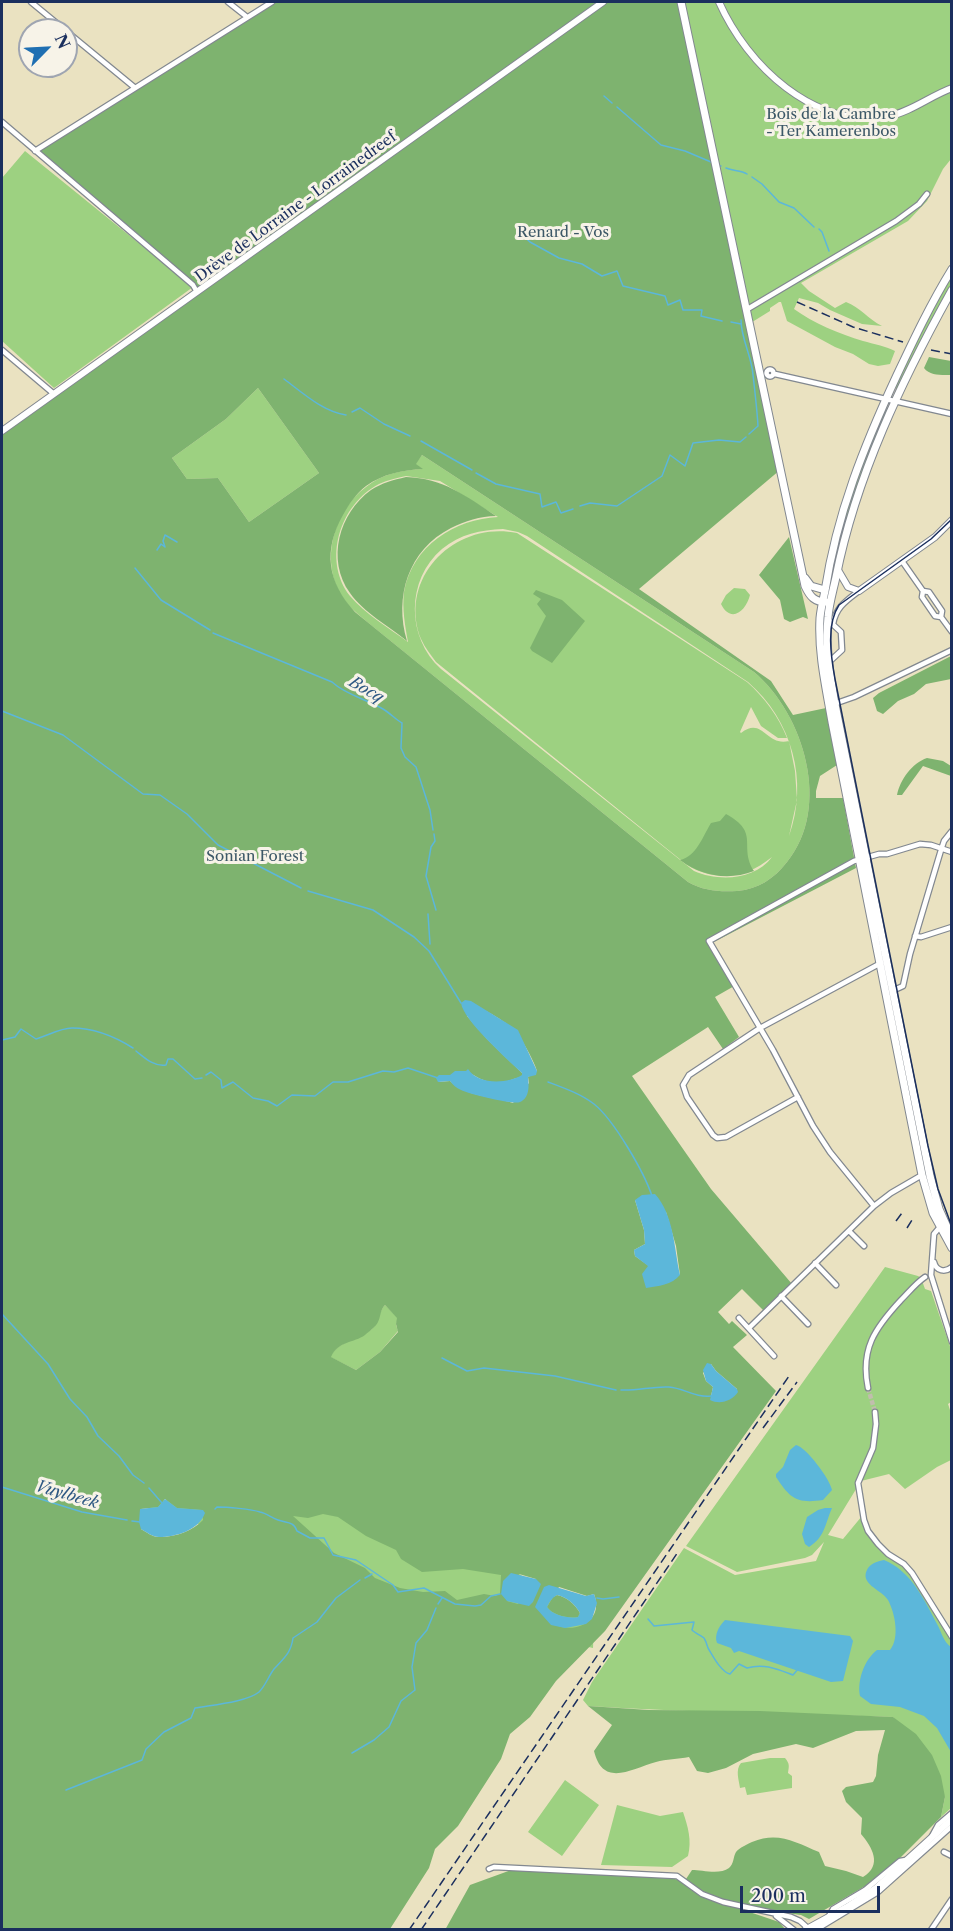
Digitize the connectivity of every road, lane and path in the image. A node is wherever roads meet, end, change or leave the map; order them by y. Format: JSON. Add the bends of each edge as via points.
{"nodes":[{"id":1,"x":31,"y":2,"type":"edge"},
{"id":2,"x":228,"y":2,"type":"edge"},
{"id":3,"x":272,"y":2,"type":"edge"},
{"id":4,"x":603,"y":2,"type":"edge"},
{"id":5,"x":681,"y":2,"type":"edge"},
{"id":6,"x":719,"y":2,"type":"edge"},
{"id":7,"x":247,"y":17,"type":"junction"},
{"id":8,"x":51,"y":18,"type":"edge"},
{"id":9,"x":78,"y":40,"type":"edge"},
{"id":10,"x":134,"y":87,"type":"junction"},
{"id":11,"x":951,"y":88,"type":"edge"},
{"id":12,"x":2,"y":122,"type":"edge"},
{"id":13,"x":35,"y":151,"type":"junction"},
{"id":14,"x":927,"y":194,"type":"dead end"},
{"id":15,"x":951,"y":269,"type":"edge"},
{"id":16,"x":197,"y":292,"type":"junction"},
{"id":17,"x":951,"y":292,"type":"edge"},
{"id":18,"x":746,"y":310,"type":"junction"},
{"id":19,"x":2,"y":350,"type":"edge"},
{"id":20,"x":775,"y":374,"type":"dead end"},
{"id":21,"x":54,"y":394,"type":"junction"},
{"id":22,"x":886,"y":399,"type":"junction"},
{"id":23,"x":897,"y":401,"type":"junction"},
{"id":24,"x":951,"y":414,"type":"edge"},
{"id":25,"x":2,"y":431,"type":"edge"},
{"id":26,"x":951,"y":520,"type":"edge"},
{"id":27,"x":902,"y":561,"type":"junction"},
{"id":28,"x":838,"y":570,"type":"junction"},
{"id":29,"x":804,"y":576,"type":"junction"},
{"id":30,"x":825,"y":590,"type":"junction"},
{"id":31,"x":860,"y":591,"type":"junction"},
{"id":32,"x":831,"y":599,"type":"junction"},
{"id":33,"x":823,"y":602,"type":"junction"},
{"id":34,"x":830,"y":622,"type":"junction"},
{"id":35,"x":951,"y":632,"type":"edge"},
{"id":36,"x":951,"y":650,"type":"edge"},
{"id":37,"x":829,"y":662,"type":"junction"},
{"id":38,"x":832,"y":704,"type":"junction"},
{"id":39,"x":951,"y":831,"type":"edge"},
{"id":40,"x":941,"y":850,"type":"junction"},
{"id":41,"x":951,"y":852,"type":"edge"},
{"id":42,"x":863,"y":858,"type":"junction"},
{"id":43,"x":951,"y":927,"type":"edge"},
{"id":44,"x":915,"y":936,"type":"junction"},
{"id":45,"x":881,"y":963,"type":"junction"},
{"id":46,"x":892,"y":991,"type":"junction"},
{"id":47,"x":760,"y":1028,"type":"junction"},
{"id":48,"x":798,"y":1097,"type":"junction"},
{"id":49,"x":922,"y":1175,"type":"junction"},
{"id":50,"x":874,"y":1206,"type":"junction"},
{"id":51,"x":945,"y":1223,"type":"edge"},
{"id":52,"x":849,"y":1231,"type":"junction"},
{"id":53,"x":949,"y":1238,"type":"edge"},
{"id":54,"x":864,"y":1246,"type":"dead end"},
{"id":55,"x":951,"y":1248,"type":"edge"},
{"id":56,"x":951,"y":1253,"type":"edge"},
{"id":57,"x":933,"y":1259,"type":"junction"},
{"id":58,"x":815,"y":1263,"type":"junction"},
{"id":59,"x":951,"y":1267,"type":"edge"},
{"id":60,"x":937,"y":1268,"type":"junction"},
{"id":61,"x":928,"y":1276,"type":"junction"},
{"id":62,"x":836,"y":1284,"type":"dead end"},
{"id":63,"x":782,"y":1296,"type":"junction"},
{"id":64,"x":739,"y":1318,"type":"dead end"},
{"id":65,"x":808,"y":1324,"type":"dead end"},
{"id":66,"x":749,"y":1328,"type":"junction"},
{"id":67,"x":951,"y":1342,"type":"edge"},
{"id":68,"x":774,"y":1356,"type":"dead end"},
{"id":69,"x":868,"y":1388,"type":"tunnel mouth"},
{"id":70,"x":875,"y":1412,"type":"tunnel mouth"},
{"id":71,"x":951,"y":1637,"type":"edge"},
{"id":72,"x":951,"y":1813,"type":"edge"},
{"id":73,"x":951,"y":1819,"type":"edge"},
{"id":74,"x":951,"y":1826,"type":"edge"},
{"id":75,"x":930,"y":1838,"type":"junction"},
{"id":76,"x":944,"y":1851,"type":"dead end"},
{"id":77,"x":951,"y":1856,"type":"edge"},
{"id":78,"x":908,"y":1860,"type":"junction"},
{"id":79,"x":489,"y":1869,"type":"dead end"},
{"id":80,"x":898,"y":1869,"type":"junction"},
{"id":81,"x":894,"y":1879,"type":"junction"},
{"id":82,"x":951,"y":1899,"type":"edge"},
{"id":83,"x":774,"y":1914,"type":"junction"},
{"id":84,"x":829,"y":1916,"type":"junction"},
{"id":85,"x":794,"y":1929,"type":"edge"},
{"id":86,"x":808,"y":1929,"type":"edge"},
{"id":87,"x":931,"y":1929,"type":"edge"}],
"edges":[{"from":1,"to":8,"type":"street"},
{"from":2,"to":7,"type":"street"},
{"from":3,"to":7,"type":"street"},
{"from":4,"to":16,"type":"main road","name":"Drève de Lorraine - Lorrainedreef"},
{"from":5,"to":18,"type":"main road"},
{"from":6,"to":11,"type":"main road","via":[[745,46],[774,78],[794,94],[828,111],[861,117],[887,116]]},
{"from":7,"to":10,"type":"street"},
{"from":9,"to":10,"type":"street"},
{"from":10,"to":13,"type":"street"},
{"from":12,"to":13,"type":"street"},
{"from":13,"to":16,"type":"street","via":[[194,285]]},
{"from":14,"to":18,"type":"street","via":[[896,221]]},
{"from":15,"to":22,"type":"main road"},
{"from":16,"to":21,"type":"main road","name":"Drève de Lorraine - Lorrainedreef"},
{"from":17,"to":23,"type":"main road"},
{"from":18,"to":29,"type":"main road"},
{"from":19,"to":21,"type":"street"},
{"from":20,"to":22,"type":"street"},
{"from":21,"to":25,"type":"main road","name":"Drève de Lorraine - Lorrainedreef"},
{"from":22,"to":23,"type":"street"},
{"from":22,"to":30,"type":"main road","via":[[844,502]]},
{"from":23,"to":24,"type":"street"},
{"from":23,"to":28,"type":"main road","via":[[855,501]]},
{"from":26,"to":27,"type":"main road"},
{"from":27,"to":31,"type":"main road"},
{"from":27,"to":35,"type":"street","via":[[923,591],[929,592]]},
{"from":28,"to":31,"type":"main road","via":[[848,587]]},
{"from":28,"to":32,"type":"main road"},
{"from":29,"to":30,"type":"main road","via":[[811,586]]},
{"from":29,"to":33,"type":"main road","via":[[808,593]]},
{"from":30,"to":32,"type":"main road"},
{"from":30,"to":33,"type":"main road"},
{"from":31,"to":34,"type":"street","via":[[840,606]]},
{"from":32,"to":33,"type":"main road"},
{"from":32,"to":34,"type":"main road"},
{"from":33,"to":38,"type":"main road","via":[[821,658]]},
{"from":34,"to":37,"type":"main road"},
{"from":34,"to":37,"type":"street","via":[[841,632],[842,650]]},
{"from":36,"to":38,"type":"street"},
{"from":37,"to":38,"type":"main road"},
{"from":38,"to":42,"type":"main road"},
{"from":39,"to":40,"type":"street"},
{"from":40,"to":41,"type":"street"},
{"from":40,"to":42,"type":"street","via":[[920,844]]},
{"from":40,"to":44,"type":"street"},
{"from":42,"to":45,"type":"main road"},
{"from":42,"to":46,"type":"main road"},
{"from":42,"to":47,"type":"street","via":[[709,941]]},
{"from":43,"to":44,"type":"street"},
{"from":44,"to":46,"type":"street","via":[[903,986]]},
{"from":45,"to":47,"type":"street"},
{"from":45,"to":49,"type":"main road"},
{"from":46,"to":51,"type":"main road","via":[[930,1176]]},
{"from":47,"to":48,"type":"street"},
{"from":47,"to":48,"type":"street","via":[[689,1075],[682,1084],[687,1098],[712,1135],[722,1138]]},
{"from":48,"to":50,"type":"street","via":[[830,1152]]},
{"from":49,"to":50,"type":"street"},
{"from":49,"to":51,"type":"main road","via":[[930,1204]]},
{"from":50,"to":52,"type":"street"},
{"from":51,"to":53,"type":"main road"},
{"from":51,"to":57,"type":"street","via":[[934,1234]]},
{"from":52,"to":54,"type":"street"},
{"from":52,"to":58,"type":"street"},
{"from":53,"to":55,"type":"main road"},
{"from":53,"to":56,"type":"street"},
{"from":57,"to":60,"type":"street"},
{"from":57,"to":61,"type":"street"},
{"from":58,"to":62,"type":"street"},
{"from":58,"to":63,"type":"street"},
{"from":59,"to":60,"type":"street","via":[[944,1271]]},
{"from":60,"to":61,"type":"street"},
{"from":61,"to":67,"type":"street"},
{"from":61,"to":69,"type":"street","via":[[873,1334],[866,1362]]},
{"from":63,"to":65,"type":"street"},
{"from":63,"to":66,"type":"street"},
{"from":64,"to":66,"type":"street"},
{"from":66,"to":68,"type":"street"},
{"from":70,"to":71,"type":"street","via":[[873,1448],[858,1483],[864,1520],[878,1544],[912,1573]]},
{"from":72,"to":75,"type":"street"},
{"from":73,"to":75,"type":"main road"},
{"from":74,"to":81,"type":"street"},
{"from":75,"to":78,"type":"main road"},
{"from":76,"to":77,"type":"street"},
{"from":78,"to":80,"type":"main road"},
{"from":78,"to":84,"type":"street","via":[[900,1861],[865,1890],[833,1909]]},
{"from":79,"to":83,"type":"street","via":[[677,1876],[702,1894]]},
{"from":80,"to":81,"type":"street"},
{"from":80,"to":84,"type":"main road","via":[[867,1894]]},
{"from":81,"to":86,"type":"street","via":[[849,1911],[818,1928]]},
{"from":82,"to":87,"type":"street"},
{"from":83,"to":85,"type":"street"},
{"from":83,"to":86,"type":"street","via":[[790,1917]]},
{"from":84,"to":86,"type":"main road"}]}
